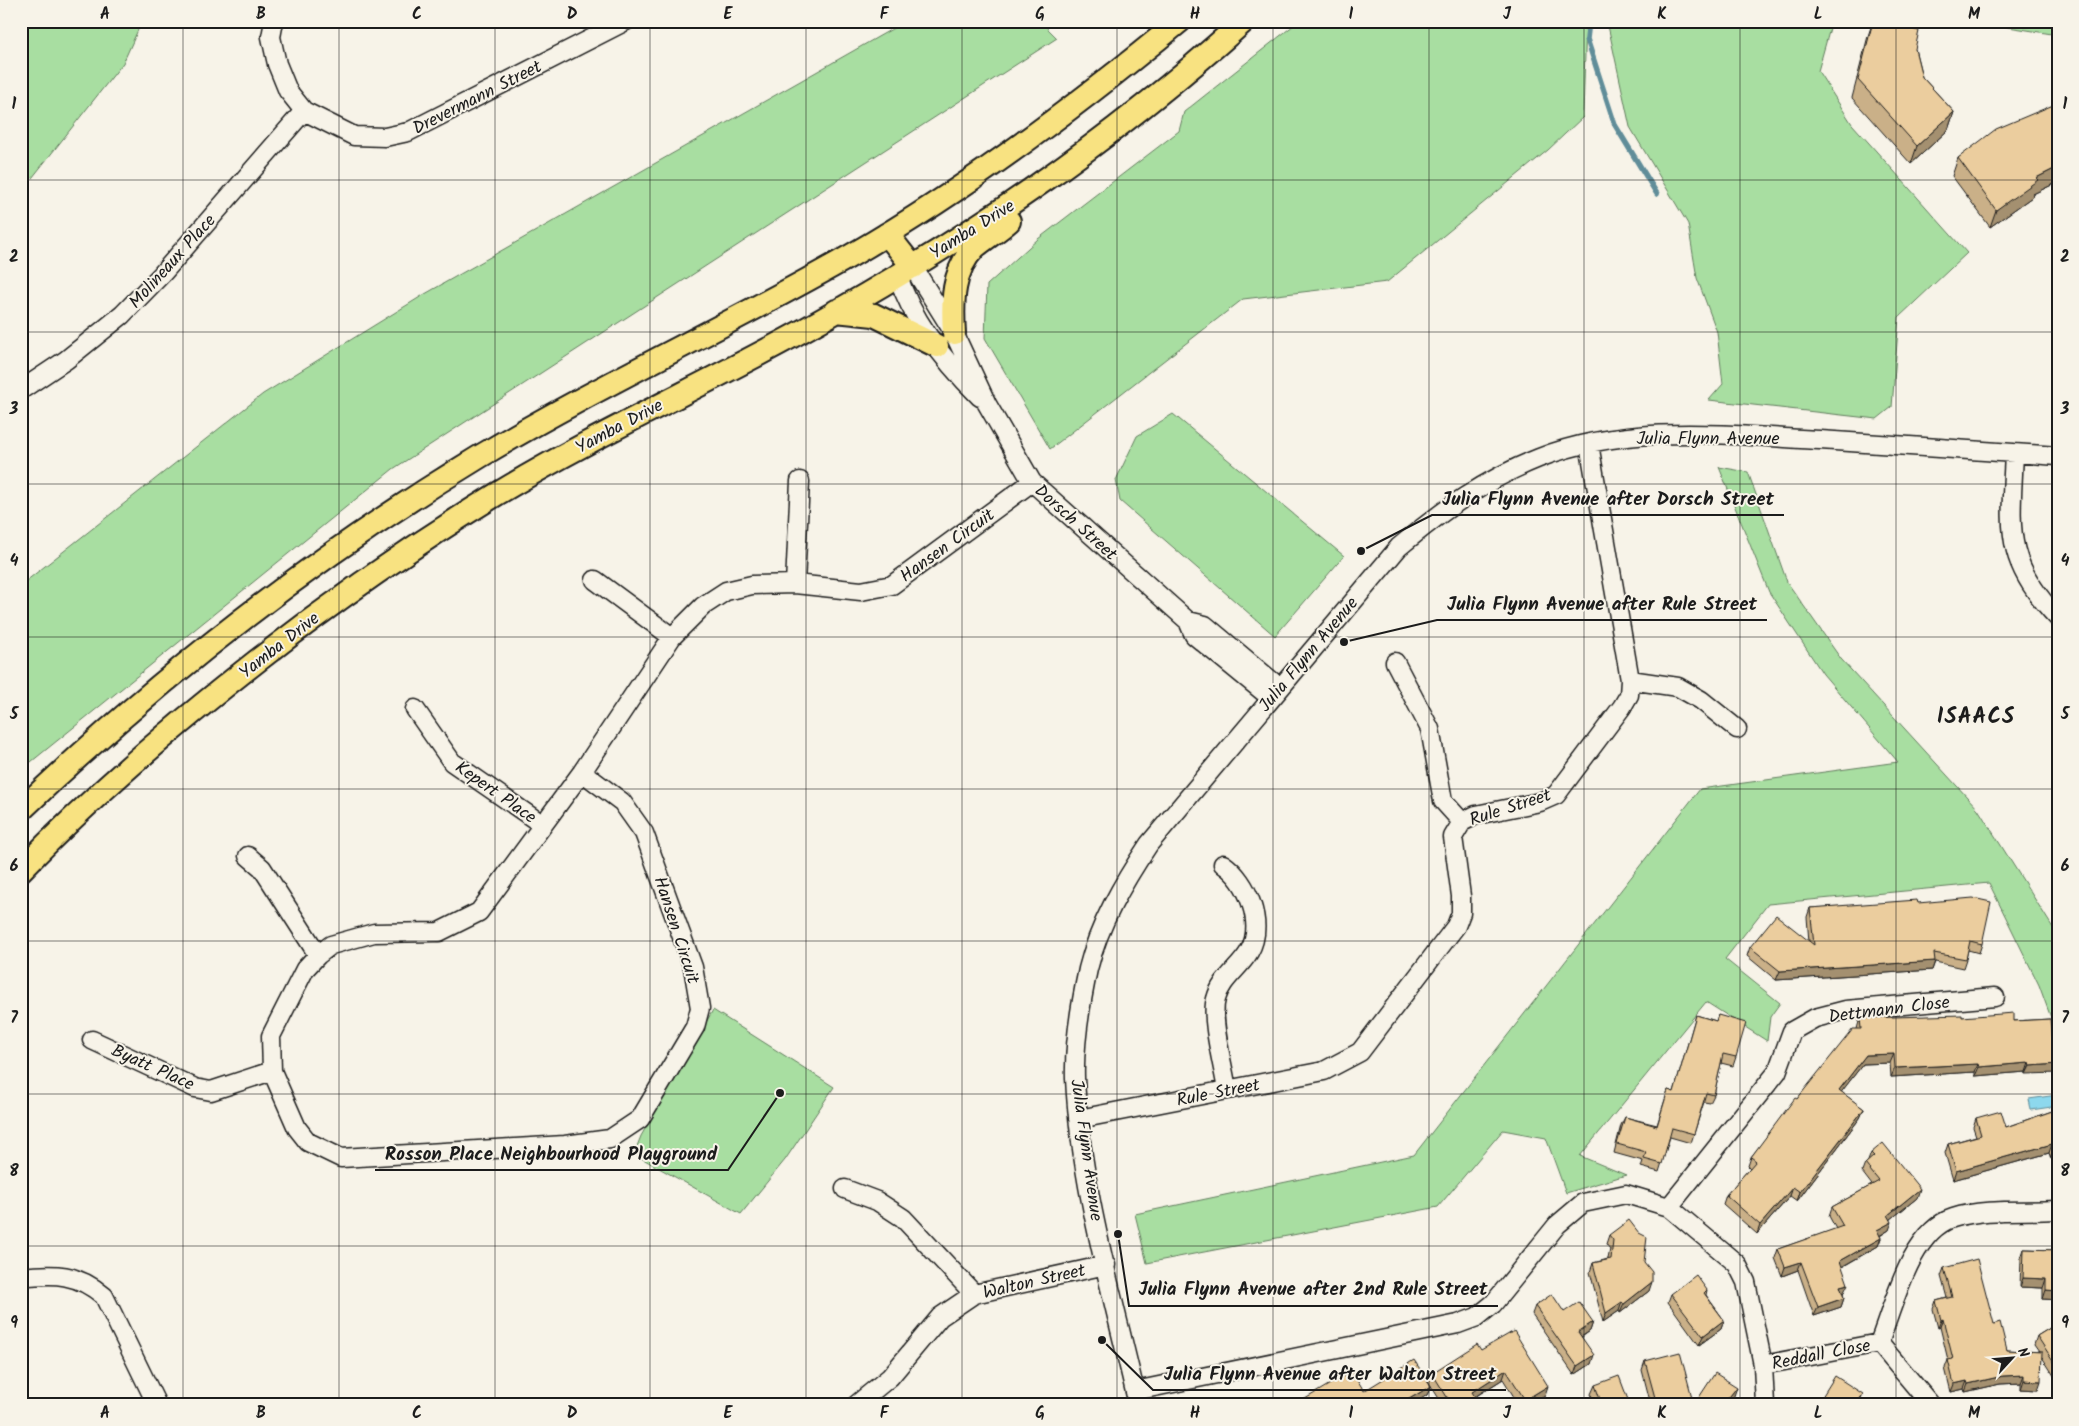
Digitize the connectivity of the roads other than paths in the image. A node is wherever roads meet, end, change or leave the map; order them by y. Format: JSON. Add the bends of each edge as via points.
{"nodes":[{"id":1,"x":274,"y":21,"type":"edge"},
{"id":2,"x":626,"y":21,"type":"edge"},
{"id":3,"x":1180,"y":21,"type":"edge"},
{"id":4,"x":1244,"y":21,"type":"edge"},
{"id":5,"x":304,"y":111,"type":"junction"},
{"id":6,"x":1033,"y":190,"type":"junction"},
{"id":7,"x":884,"y":236,"type":"junction"},
{"id":8,"x":906,"y":271,"type":"junction"},
{"id":9,"x":836,"y":311,"type":"junction"},
{"id":10,"x":946,"y":339,"type":"junction"},
{"id":11,"x":21,"y":390,"type":"edge"},
{"id":12,"x":1589,"y":444,"type":"junction"},
{"id":13,"x":2014,"y":453,"type":"junction"},
{"id":14,"x":2058,"y":456,"type":"edge"},
{"id":15,"x":800,"y":481,"type":"dead end"},
{"id":16,"x":1037,"y":488,"type":"junction"},
{"id":17,"x":595,"y":580,"type":"dead end"},
{"id":18,"x":795,"y":584,"type":"junction"},
{"id":19,"x":2058,"y":618,"type":"edge"},
{"id":20,"x":672,"y":637,"type":"junction"},
{"id":21,"x":1394,"y":662,"type":"dead end"},
{"id":22,"x":1630,"y":680,"type":"junction"},
{"id":23,"x":1275,"y":693,"type":"junction"},
{"id":24,"x":415,"y":709,"type":"dead end"},
{"id":25,"x":1736,"y":729,"type":"dead end"},
{"id":26,"x":582,"y":772,"type":"junction"},
{"id":27,"x":21,"y":810,"type":"edge"},
{"id":28,"x":1462,"y":822,"type":"junction"},
{"id":29,"x":543,"y":825,"type":"junction"},
{"id":30,"x":248,"y":856,"type":"dead end"},
{"id":31,"x":1222,"y":864,"type":"dead end"},
{"id":32,"x":21,"y":870,"type":"edge"},
{"id":33,"x":318,"y":955,"type":"junction"},
{"id":34,"x":1995,"y":997,"type":"dead end"},
{"id":35,"x":92,"y":1040,"type":"dead end"},
{"id":36,"x":272,"y":1072,"type":"junction"},
{"id":37,"x":1228,"y":1090,"type":"junction"},
{"id":38,"x":1079,"y":1119,"type":"junction"},
{"id":39,"x":845,"y":1189,"type":"dead end"},
{"id":40,"x":1669,"y":1207,"type":"junction"},
{"id":41,"x":2056,"y":1210,"type":"dead end"},
{"id":42,"x":1106,"y":1264,"type":"junction"},
{"id":43,"x":21,"y":1277,"type":"edge"},
{"id":44,"x":974,"y":1294,"type":"junction"},
{"id":45,"x":1880,"y":1342,"type":"junction"},
{"id":46,"x":1764,"y":1365,"type":"junction"},
{"id":47,"x":1136,"y":1398,"type":"edge"},
{"id":48,"x":157,"y":1405,"type":"edge"},
{"id":49,"x":856,"y":1405,"type":"edge"},
{"id":50,"x":1765,"y":1405,"type":"edge"},
{"id":51,"x":1931,"y":1405,"type":"edge"}],
"edges":[{"from":1,"to":5,"type":"street","name":"Drevermann Street","via":[[271,37],[277,64],[288,91]]},
{"from":2,"to":5,"type":"street","name":"Drevermann Street","via":[[408,132],[385,137],[354,136]]},
{"from":3,"to":7,"type":"main road","via":[[1002,158]]},
{"from":4,"to":6,"type":"main road","name":"Yamba Drive","via":[[1155,99]]},
{"from":5,"to":11,"type":"street","name":"Molineaux Place","via":[[122,316]]},
{"from":6,"to":8,"type":"main road","name":"Yamba Drive"},
{"from":6,"to":10,"type":"main road","via":[[1008,222],[974,248],[962,264]]},
{"from":7,"to":8,"type":"main road"},
{"from":7,"to":27,"type":"main road","via":[[526,429],[349,541],[174,673],[104,732]]},
{"from":8,"to":9,"type":"main road","name":"Yamba Drive"},
{"from":8,"to":10,"type":"street","name":"Dorsch Street","via":[[904,293]]},
{"from":9,"to":10,"type":"main road","via":[[874,315]]},
{"from":9,"to":32,"type":"main road","name":"Yamba Drive","via":[[548,464],[388,564],[202,704],[100,792]]},
{"from":10,"to":16,"type":"street","name":"Dorsch Street","via":[[951,368],[987,404]]},
{"from":12,"to":13,"type":"street","name":"Julia Flynn Avenue","via":[[1648,434],[1689,434]]},
{"from":12,"to":22,"type":"street","name":"Rule Street"},
{"from":12,"to":23,"type":"street","name":"Julia Flynn Avenue","via":[[1540,458],[1496,477],[1444,509],[1399,547]]},
{"from":13,"to":14,"type":"street","name":"Julia Flynn Avenue"},
{"from":13,"to":19,"type":"street","via":[[2012,533],[2017,560],[2039,599]]},
{"from":15,"to":18,"type":"street"},
{"from":16,"to":18,"type":"street","name":"Hansen Circuit","via":[[892,585],[861,591]]},
{"from":16,"to":23,"type":"street","name":"Dorsch Street","via":[[1188,621],[1194,635]]},
{"from":17,"to":20,"type":"street"},
{"from":18,"to":20,"type":"street","name":"Hansen Circuit","via":[[752,585],[726,592],[703,606]]},
{"from":20,"to":26,"type":"street","name":"Hansen Circuit"},
{"from":21,"to":28,"type":"street","via":[[1430,729],[1443,801]]},
{"from":22,"to":25,"type":"street","via":[[1678,688],[1701,700]]},
{"from":22,"to":28,"type":"street","name":"Rule Street","via":[[1629,695],[1622,707],[1556,795],[1540,802],[1476,815]]},
{"from":23,"to":38,"type":"street","name":"Julia Flynn Avenue","via":[[1149,844],[1104,922],[1088,969],[1080,1025],[1075,1077]]},
{"from":24,"to":29,"type":"street","name":"Kepert Place","via":[[452,762]]},
{"from":26,"to":29,"type":"street","name":"Hansen Circuit"},
{"from":26,"to":36,"type":"street","name":"Hansen Circuit","via":[[622,802],[644,833],[693,966],[700,1008],[695,1027],[640,1119],[610,1139],[565,1145],[341,1158],[308,1142],[296,1128]]},
{"from":28,"to":37,"type":"street","name":"Rule Street","via":[[1453,837],[1461,896],[1461,913],[1456,926],[1360,1052],[1324,1071]]},
{"from":29,"to":33,"type":"street","name":"Hansen Circuit","via":[[479,912],[439,932],[374,933],[331,945]]},
{"from":30,"to":33,"type":"street","via":[[262,868]]},
{"from":31,"to":37,"type":"street","via":[[1232,871],[1250,897],[1255,925],[1250,952],[1226,979],[1216,999],[1214,1012]]},
{"from":33,"to":36,"type":"street","name":"Hansen Circuit","via":[[305,969],[271,1036]]},
{"from":34,"to":40,"type":"street","name":"Dettmann Close","via":[[1846,1010],[1815,1018],[1792,1031],[1777,1072]]},
{"from":35,"to":36,"type":"street","name":"Byatt Place","via":[[195,1088],[211,1091]]},
{"from":37,"to":38,"type":"street","name":"Rule Street"},
{"from":38,"to":42,"type":"street","name":"Julia Flynn Avenue","via":[[1088,1186]]},
{"from":39,"to":44,"type":"street","via":[[877,1201],[904,1218]]},
{"from":40,"to":46,"type":"street","via":[[1738,1264],[1746,1282]]},
{"from":40,"to":47,"type":"street","via":[[1626,1194],[1583,1202],[1557,1225],[1493,1304],[1477,1317],[1458,1324]]},
{"from":41,"to":45,"type":"street","name":"Reddall Close","via":[[1980,1213],[1952,1218],[1930,1232],[1916,1250]]},
{"from":42,"to":44,"type":"street","name":"Walton Street"},
{"from":42,"to":47,"type":"street","name":"Julia Flynn Avenue"},
{"from":43,"to":48,"type":"street","via":[[54,1273],[90,1284],[104,1296]]},
{"from":44,"to":49,"type":"street","name":"Walton Street","via":[[940,1317],[890,1377]]},
{"from":45,"to":46,"type":"street","name":"Reddall Close"},
{"from":45,"to":51,"type":"street","name":"Reddall Close"},
{"from":46,"to":50,"type":"street"}]}
